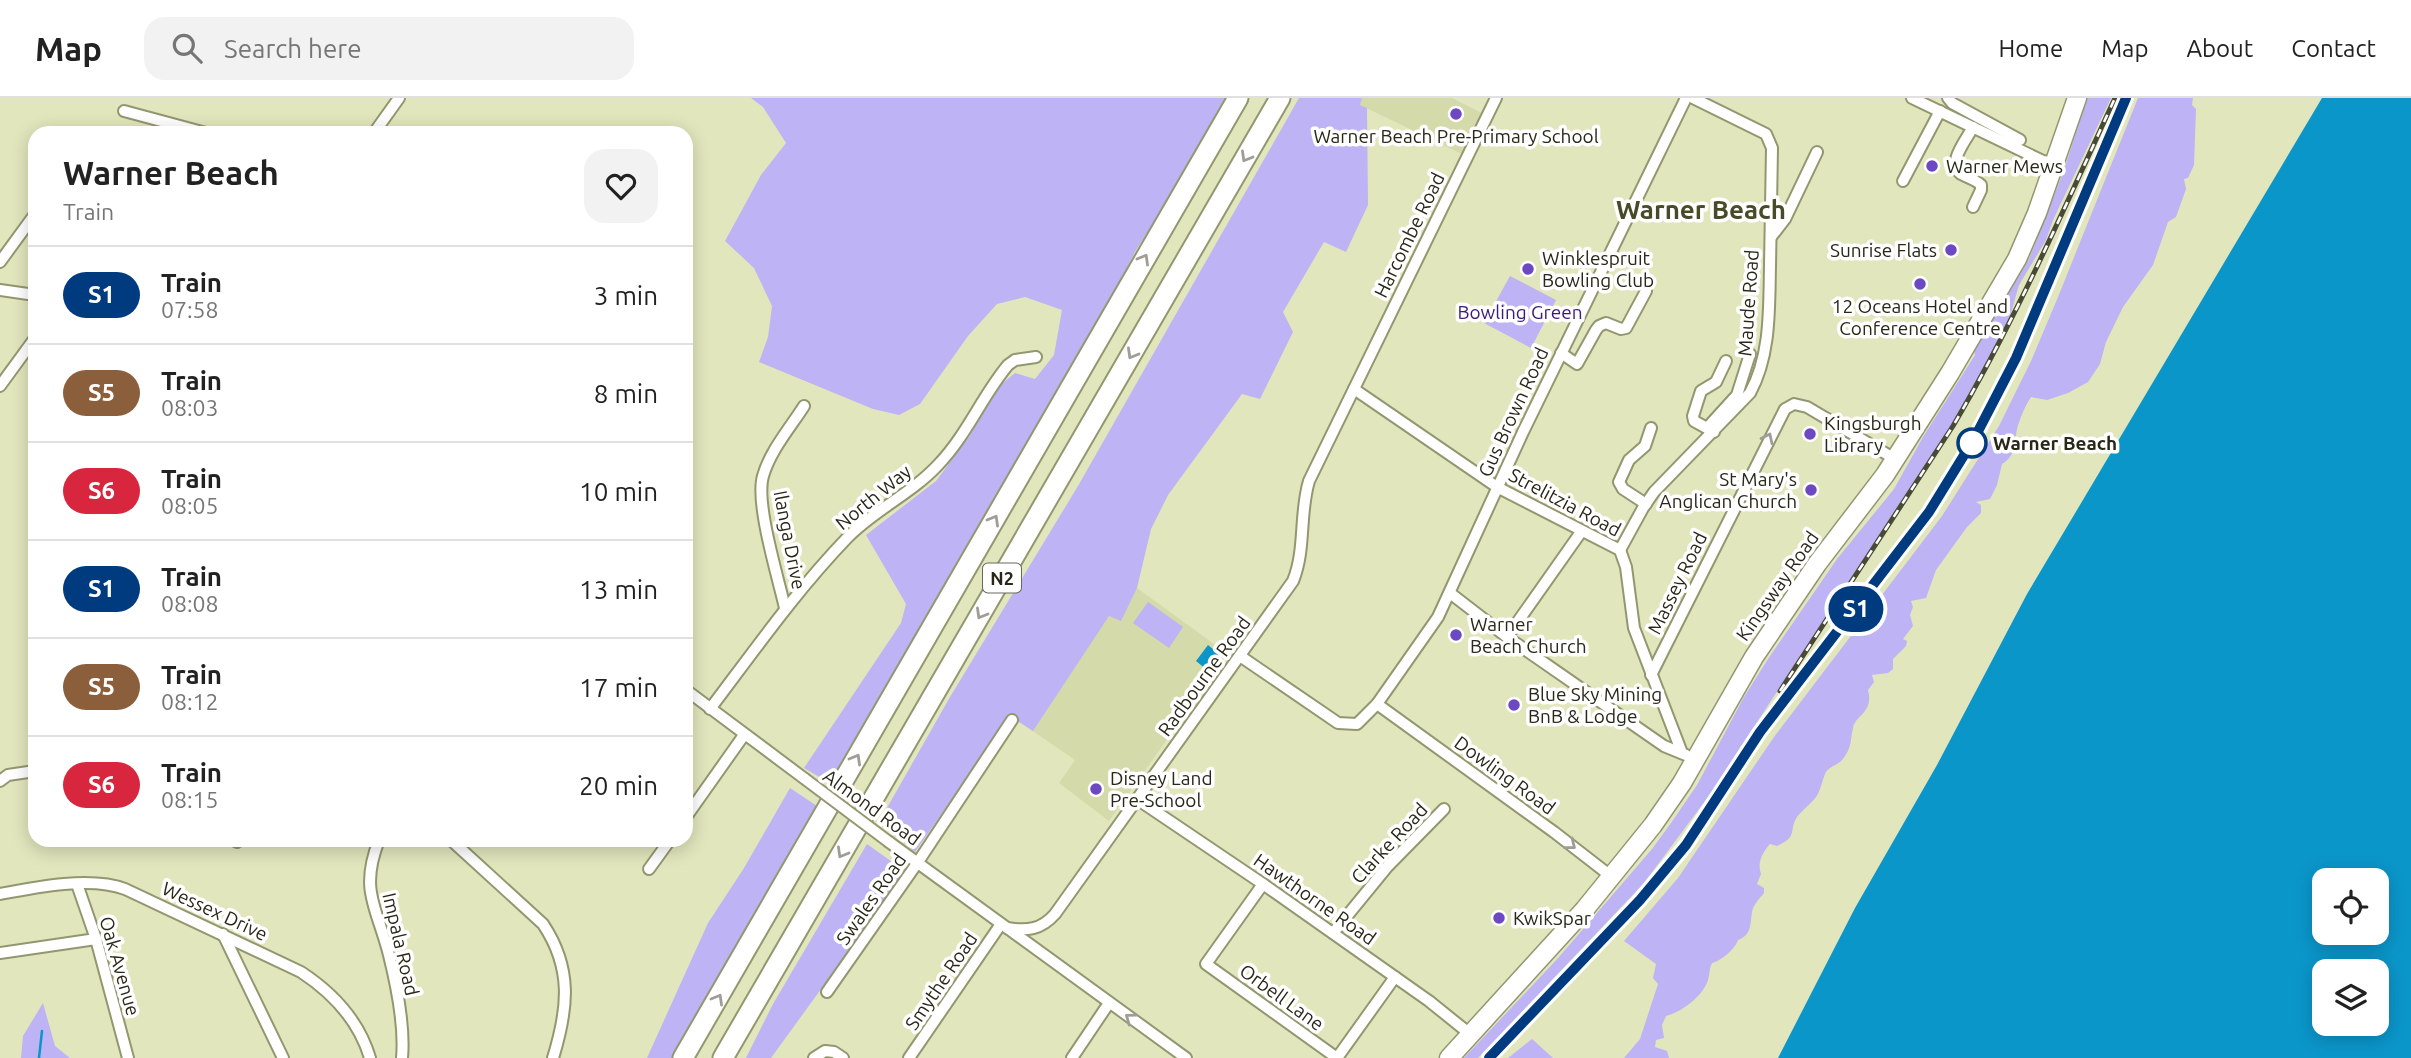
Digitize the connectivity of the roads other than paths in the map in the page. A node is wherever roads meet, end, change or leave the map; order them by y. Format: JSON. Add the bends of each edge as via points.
{"nodes":[{"id":1,"x":399,"y":98,"type":"edge"},
{"id":2,"x":1238,"y":98,"type":"edge"},
{"id":3,"x":1280,"y":98,"type":"edge"},
{"id":4,"x":1496,"y":98,"type":"edge"},
{"id":5,"x":1686,"y":98,"type":"edge"},
{"id":6,"x":1693,"y":98,"type":"edge"},
{"id":7,"x":1912,"y":98,"type":"edge"},
{"id":8,"x":1939,"y":98,"type":"edge"},
{"id":9,"x":1948,"y":98,"type":"edge"},
{"id":10,"x":2077,"y":98,"type":"edge"},
{"id":11,"x":1937,"y":110,"type":"junction"},
{"id":12,"x":124,"y":111,"type":"dead end"},
{"id":13,"x":1969,"y":112,"type":"junction"},
{"id":14,"x":1968,"y":125,"type":"junction"},
{"id":15,"x":180,"y":126,"type":"edge"},
{"id":16,"x":379,"y":126,"type":"edge"},
{"id":17,"x":2020,"y":140,"type":"dead end"},
{"id":18,"x":1817,"y":152,"type":"dead end"},
{"id":19,"x":2055,"y":163,"type":"junction"},
{"id":20,"x":1903,"y":181,"type":"dead end"},
{"id":21,"x":1973,"y":207,"type":"dead end"},
{"id":22,"x":28,"y":224,"type":"edge"},
{"id":23,"x":1771,"y":237,"type":"junction"},
{"id":24,"x":0,"y":262,"type":"edge"},
{"id":25,"x":0,"y":290,"type":"edge"},
{"id":26,"x":1646,"y":291,"type":"dead end"},
{"id":27,"x":28,"y":294,"type":"edge"},
{"id":28,"x":28,"y":348,"type":"edge"},
{"id":29,"x":1561,"y":353,"type":"junction"},
{"id":30,"x":1750,"y":354,"type":"dead end"},
{"id":31,"x":1036,"y":357,"type":"dead end"},
{"id":32,"x":1726,"y":361,"type":"dead end"},
{"id":33,"x":0,"y":386,"type":"edge"},
{"id":34,"x":1353,"y":389,"type":"junction"},
{"id":35,"x":804,"y":406,"type":"dead end"},
{"id":36,"x":1651,"y":428,"type":"dead end"},
{"id":37,"x":1711,"y":430,"type":"junction"},
{"id":38,"x":1895,"y":459,"type":"junction"},
{"id":39,"x":1497,"y":487,"type":"junction"},
{"id":40,"x":1646,"y":504,"type":"junction"},
{"id":41,"x":1581,"y":532,"type":"junction"},
{"id":42,"x":1620,"y":550,"type":"junction"},
{"id":43,"x":1450,"y":593,"type":"junction"},
{"id":44,"x":785,"y":608,"type":"junction"},
{"id":45,"x":1507,"y":637,"type":"junction"},
{"id":46,"x":1240,"y":656,"type":"junction"},
{"id":47,"x":1651,"y":675,"type":"junction"},
{"id":48,"x":693,"y":696,"type":"edge"},
{"id":49,"x":1377,"y":704,"type":"junction"},
{"id":50,"x":710,"y":709,"type":"junction"},
{"id":51,"x":1012,"y":720,"type":"dead end"},
{"id":52,"x":744,"y":735,"type":"junction"},
{"id":53,"x":1689,"y":756,"type":"junction"},
{"id":54,"x":28,"y":772,"type":"edge"},
{"id":55,"x":0,"y":781,"type":"edge"},
{"id":56,"x":1137,"y":799,"type":"junction"},
{"id":57,"x":693,"y":807,"type":"edge"},
{"id":58,"x":1444,"y":809,"type":"dead end"},
{"id":59,"x":377,"y":847,"type":"edge"},
{"id":60,"x":459,"y":847,"type":"edge"},
{"id":61,"x":665,"y":847,"type":"edge"},
{"id":62,"x":918,"y":862,"type":"junction"},
{"id":63,"x":649,"y":870,"type":"dead end"},
{"id":64,"x":1612,"y":877,"type":"junction"},
{"id":65,"x":77,"y":884,"type":"junction"},
{"id":66,"x":1263,"y":884,"type":"junction"},
{"id":67,"x":0,"y":894,"type":"edge"},
{"id":68,"x":1049,"y":921,"type":"junction"},
{"id":69,"x":1004,"y":926,"type":"junction"},
{"id":70,"x":1333,"y":933,"type":"junction"},
{"id":71,"x":223,"y":934,"type":"junction"},
{"id":72,"x":96,"y":939,"type":"junction"},
{"id":73,"x":1037,"y":951,"type":"junction"},
{"id":74,"x":0,"y":953,"type":"edge"},
{"id":75,"x":1395,"y":978,"type":"junction"},
{"id":76,"x":827,"y":992,"type":"dead end"},
{"id":77,"x":1109,"y":1003,"type":"junction"},
{"id":78,"x":1470,"y":1034,"type":"junction"},
{"id":79,"x":128,"y":1058,"type":"edge"},
{"id":80,"x":283,"y":1058,"type":"edge"},
{"id":81,"x":370,"y":1058,"type":"edge"},
{"id":82,"x":402,"y":1058,"type":"edge"},
{"id":83,"x":553,"y":1058,"type":"edge"},
{"id":84,"x":683,"y":1058,"type":"edge"},
{"id":85,"x":723,"y":1058,"type":"edge"},
{"id":86,"x":814,"y":1058,"type":"edge"},
{"id":87,"x":843,"y":1058,"type":"edge"},
{"id":88,"x":909,"y":1058,"type":"edge"},
{"id":89,"x":1072,"y":1058,"type":"edge"},
{"id":90,"x":1186,"y":1058,"type":"edge"},
{"id":91,"x":1337,"y":1058,"type":"edge"},
{"id":92,"x":1449,"y":1058,"type":"edge"}],
"edges":[{"from":1,"to":16,"type":"street"},
{"from":84,"to":2,"type":"highway","number":"N2","one_way":true},
{"from":3,"to":85,"type":"highway","number":"N2","one_way":true},
{"from":4,"to":34,"type":"street","name":"Harcombe Road"},
{"from":5,"to":29,"type":"street","name":"Gus Brown Road"},
{"from":6,"to":23,"type":"street","name":"Maude Road","via":[[1770,139]]},
{"from":7,"to":11,"type":"street"},
{"from":8,"to":11,"type":"street"},
{"from":9,"to":13,"type":"street"},
{"from":10,"to":19,"type":"main road","name":"Kingsway Road"},
{"from":11,"to":14,"type":"street"},
{"from":11,"to":20,"type":"street"},
{"from":12,"to":15,"type":"street"},
{"from":13,"to":14,"type":"street"},
{"from":13,"to":17,"type":"street"},
{"from":14,"to":19,"type":"street"},
{"from":14,"to":21,"type":"street","via":[[1955,164],[1962,175],[1981,185]]},
{"from":18,"to":23,"type":"street","via":[[1785,219]]},
{"from":19,"to":38,"type":"main road","name":"Kingsway Road","via":[[2017,259]]},
{"from":22,"to":24,"type":"street"},
{"from":23,"to":37,"type":"street","name":"Maude Road","via":[[1769,317],[1758,377],[1744,401]]},
{"from":25,"to":27,"type":"street"},
{"from":26,"to":29,"type":"street","via":[[1626,328],[1606,323],[1599,326],[1577,364]]},
{"from":28,"to":33,"type":"street"},
{"from":29,"to":39,"type":"street","name":"Gus Brown Road"},
{"from":30,"to":37,"type":"street","via":[[1737,395]]},
{"from":31,"to":44,"type":"street","name":"North Way","via":[[1008,365],[937,467],[848,537]]},
{"from":32,"to":37,"type":"street","via":[[1716,382],[1701,391],[1693,416]]},
{"from":34,"to":39,"type":"street","name":"Strelitzia Road"},
{"from":34,"to":46,"type":"street","name":"Radbourne Road","via":[[1309,481],[1301,556],[1293,582]]},
{"from":35,"to":44,"type":"street","name":"Ilanga Drive","via":[[769,461],[761,489]]},
{"from":36,"to":40,"type":"street","via":[[1645,446],[1629,460],[1619,482]]},
{"from":37,"to":40,"type":"street","name":"Maude Road"},
{"from":47,"to":38,"type":"street","name":"Massey Road","one_way":true,"via":[[1780,415],[1790,405],[1799,404]]},
{"from":38,"to":53,"type":"main road","name":"Kingsway Road","via":[[1817,564]]},
{"from":39,"to":41,"type":"street","name":"Strelitzia Road"},
{"from":39,"to":43,"type":"street","name":"Gus Brown Road"},
{"from":40,"to":42,"type":"street","name":"Maude Road"},
{"from":41,"to":42,"type":"street","name":"Strelitzia Road"},
{"from":41,"to":45,"type":"street"},
{"from":42,"to":47,"type":"street","name":"Strelitzia Road","via":[[1634,628]]},
{"from":43,"to":45,"type":"street"},
{"from":43,"to":49,"type":"street","name":"Gus Brown Road"},
{"from":44,"to":50,"type":"street","name":"North Way"},
{"from":45,"to":53,"type":"street","via":[[1664,746]]},
{"from":46,"to":49,"type":"street","name":"Gus Brown Road","via":[[1344,725],[1363,720]]},
{"from":46,"to":56,"type":"street","name":"Radbourne Road"},
{"from":47,"to":53,"type":"street","name":"Strelitzia Road"},
{"from":48,"to":50,"type":"street","name":"Almond Road"},
{"from":49,"to":64,"type":"street","name":"Dowling Road","one_way":true},
{"from":50,"to":52,"type":"street","name":"Almond Road"},
{"from":51,"to":62,"type":"street","name":"Swales Road"},
{"from":52,"to":57,"type":"street"},
{"from":52,"to":62,"type":"street","name":"Almond Road","bridge":true},
{"from":53,"to":64,"type":"main road","name":"Kingsway Road","via":[[1666,808]]},
{"from":54,"to":55,"type":"street"},
{"from":56,"to":66,"type":"street","name":"Hawthorne Road"},
{"from":56,"to":68,"type":"street","name":"Radbourne Road"},
{"from":58,"to":70,"type":"street","name":"Clarke Road","via":[[1387,867]]},
{"from":59,"to":82,"type":"street","name":"Impala Road","via":[[370,866],[370,897],[390,957]]},
{"from":60,"to":83,"type":"street","via":[[553,938],[565,977],[566,999]]},
{"from":61,"to":63,"type":"street"},
{"from":62,"to":69,"type":"street","name":"Almond Road"},
{"from":62,"to":76,"type":"street","name":"Swales Road"},
{"from":64,"to":78,"type":"main road","name":"Kingsway Road"},
{"from":65,"to":67,"type":"street","name":"Wessex Drive"},
{"from":65,"to":71,"type":"street","name":"Wessex Drive","via":[[115,885]]},
{"from":65,"to":72,"type":"street","name":"Oak Avenue"},
{"from":66,"to":70,"type":"street","name":"Hawthorne Road"},
{"from":66,"to":91,"type":"street","name":"Orbell Lane","via":[[1206,964]]},
{"from":68,"to":69,"type":"street","via":[[1031,930]]},
{"from":68,"to":73,"type":"street"},
{"from":69,"to":73,"type":"street","name":"Almond Road"},
{"from":69,"to":88,"type":"street","name":"Smythe Road"},
{"from":70,"to":75,"type":"street","name":"Hawthorne Road"},
{"from":71,"to":80,"type":"street"},
{"from":71,"to":81,"type":"street","name":"Wessex Drive","via":[[317,983],[356,1025]]},
{"from":72,"to":74,"type":"street"},
{"from":72,"to":79,"type":"street","name":"Oak Avenue"},
{"from":73,"to":77,"type":"street","name":"Almond Road"},
{"from":75,"to":78,"type":"street","name":"Hawthorne Road"},
{"from":75,"to":91,"type":"street"},
{"from":77,"to":89,"type":"street"},
{"from":90,"to":77,"type":"street","name":"Almond Road","one_way":true},
{"from":78,"to":92,"type":"main road","name":"Kingsway Road"},
{"from":86,"to":87,"type":"street","via":[[825,1051]]}]}
